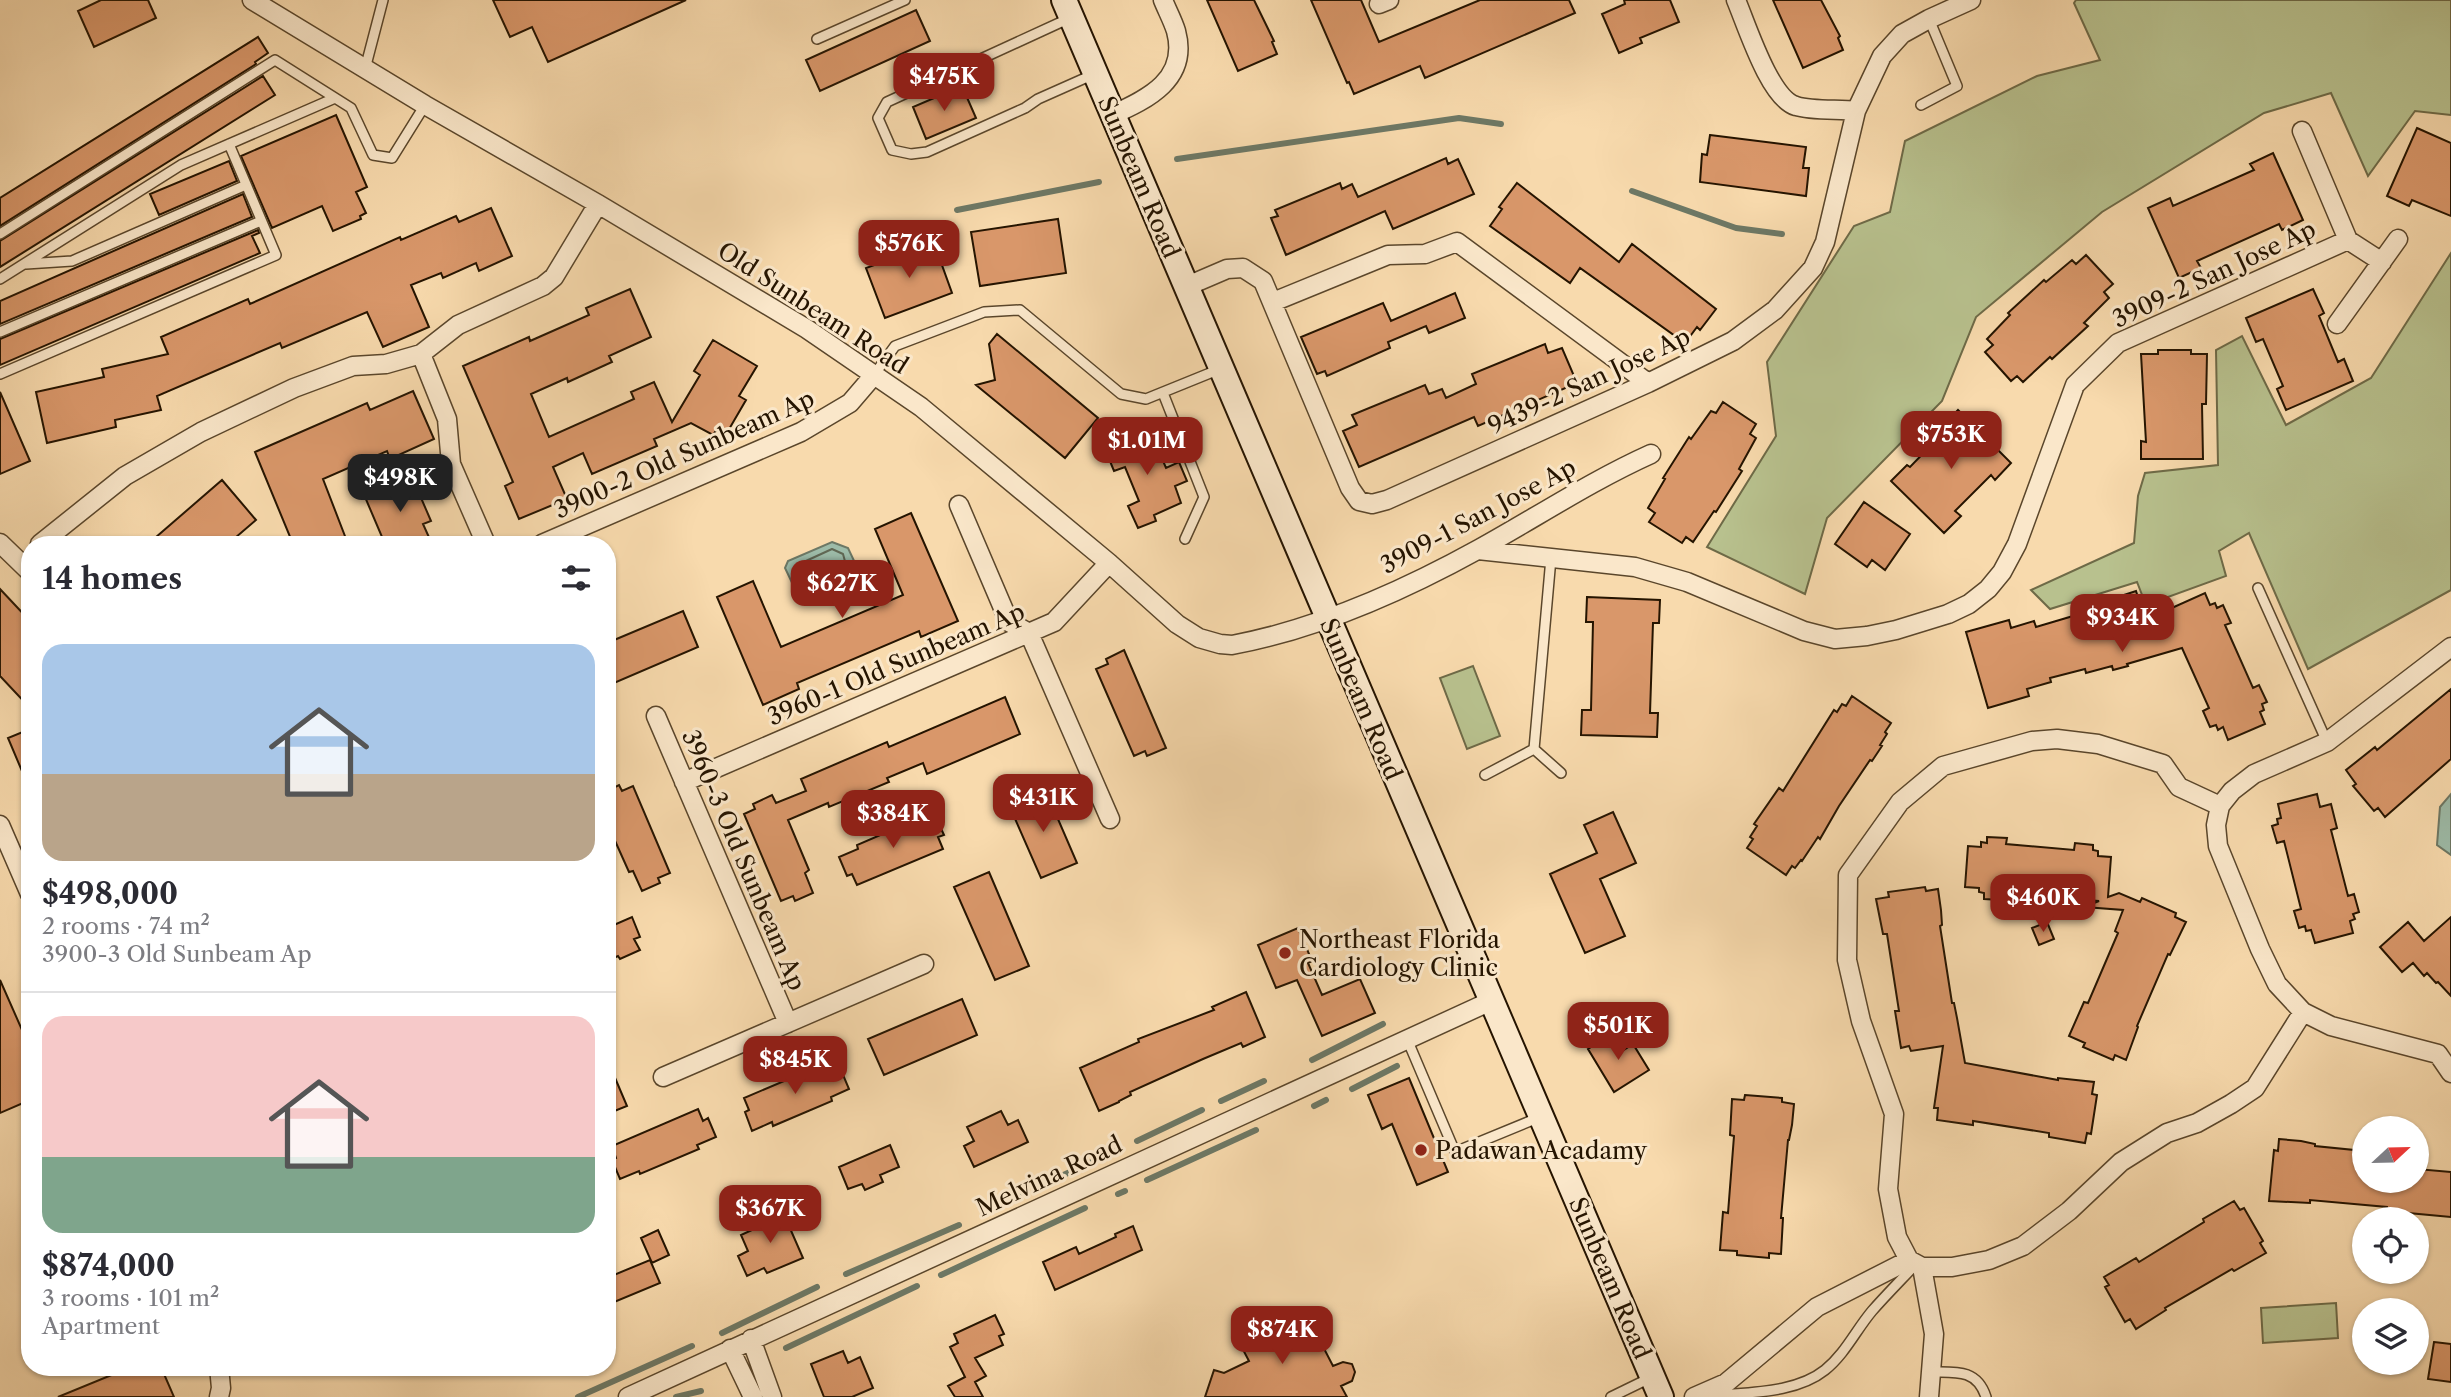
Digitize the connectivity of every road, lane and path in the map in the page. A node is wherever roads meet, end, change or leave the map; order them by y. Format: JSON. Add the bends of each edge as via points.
{"nodes":[{"id":1,"x":252,"y":0,"type":"edge"},
{"id":2,"x":383,"y":0,"type":"edge"},
{"id":3,"x":905,"y":0,"type":"edge"},
{"id":4,"x":1163,"y":0,"type":"edge"},
{"id":5,"x":1736,"y":0,"type":"edge"},
{"id":6,"x":1972,"y":0,"type":"edge"},
{"id":7,"x":1068,"y":9,"type":"edge"},
{"id":8,"x":1928,"y":19,"type":"junction"},
{"id":9,"x":817,"y":39,"type":"dead end"},
{"id":10,"x":365,"y":69,"type":"junction"},
{"id":11,"x":1095,"y":74,"type":"junction"},
{"id":12,"x":335,"y":98,"type":"junction"},
{"id":13,"x":425,"y":105,"type":"junction"},
{"id":14,"x":1921,"y":105,"type":"dead end"},
{"id":15,"x":1856,"y":111,"type":"junction"},
{"id":16,"x":1112,"y":115,"type":"junction"},
{"id":17,"x":2302,"y":131,"type":"dead end"},
{"id":18,"x":229,"y":144,"type":"junction"},
{"id":19,"x":246,"y":185,"type":"junction"},
{"id":20,"x":598,"y":204,"type":"junction"},
{"id":21,"x":261,"y":221,"type":"junction"},
{"id":22,"x":0,"y":234,"type":"edge"},
{"id":23,"x":2398,"y":239,"type":"dead end"},
{"id":24,"x":2348,"y":240,"type":"junction"},
{"id":25,"x":2382,"y":262,"type":"junction"},
{"id":26,"x":24,"y":264,"type":"junction"},
{"id":27,"x":0,"y":279,"type":"edge"},
{"id":28,"x":1185,"y":287,"type":"junction"},
{"id":29,"x":1273,"y":302,"type":"junction"},
{"id":30,"x":2337,"y":324,"type":"dead end"},
{"id":31,"x":0,"y":332,"type":"edge"},
{"id":32,"x":421,"y":354,"type":"junction"},
{"id":33,"x":1220,"y":369,"type":"junction"},
{"id":34,"x":0,"y":374,"type":"edge"},
{"id":35,"x":874,"y":375,"type":"junction"},
{"id":36,"x":1648,"y":383,"type":"junction"},
{"id":37,"x":1163,"y":393,"type":"junction"},
{"id":38,"x":1651,"y":454,"type":"dead end"},
{"id":39,"x":960,"y":505,"type":"dead end"},
{"id":40,"x":50,"y":536,"type":"edge"},
{"id":41,"x":482,"y":536,"type":"edge"},
{"id":42,"x":561,"y":536,"type":"edge"},
{"id":43,"x":1185,"y":539,"type":"dead end"},
{"id":44,"x":0,"y":543,"type":"edge"},
{"id":45,"x":1478,"y":550,"type":"junction"},
{"id":46,"x":21,"y":558,"type":"edge"},
{"id":47,"x":1551,"y":558,"type":"junction"},
{"id":48,"x":1110,"y":564,"type":"junction"},
{"id":49,"x":2258,"y":588,"type":"dead end"},
{"id":50,"x":1328,"y":620,"type":"junction"},
{"id":51,"x":1030,"y":633,"type":"junction"},
{"id":52,"x":2451,"y":647,"type":"edge"},
{"id":53,"x":656,"y":716,"type":"dead end"},
{"id":54,"x":2327,"y":742,"type":"junction"},
{"id":55,"x":1534,"y":749,"type":"junction"},
{"id":56,"x":1561,"y":773,"type":"dead end"},
{"id":57,"x":1485,"y":775,"type":"dead end"},
{"id":58,"x":684,"y":782,"type":"junction"},
{"id":59,"x":2220,"y":806,"type":"junction"},
{"id":60,"x":1110,"y":820,"type":"dead end"},
{"id":61,"x":0,"y":825,"type":"edge"},
{"id":62,"x":21,"y":873,"type":"edge"},
{"id":63,"x":924,"y":964,"type":"dead end"},
{"id":64,"x":1491,"y":1000,"type":"junction"},
{"id":65,"x":2303,"y":1012,"type":"junction"},
{"id":66,"x":788,"y":1023,"type":"junction"},
{"id":67,"x":1407,"y":1039,"type":"junction"},
{"id":68,"x":2451,"y":1073,"type":"edge"},
{"id":69,"x":663,"y":1077,"type":"dead end"},
{"id":70,"x":1541,"y":1116,"type":"junction"},
{"id":71,"x":1915,"y":1264,"type":"junction"},
{"id":72,"x":751,"y":1339,"type":"junction"},
{"id":73,"x":730,"y":1349,"type":"junction"},
{"id":74,"x":1931,"y":1372,"type":"junction"},
{"id":75,"x":220,"y":1376,"type":"edge"},
{"id":76,"x":1656,"y":1387,"type":"edge"},
{"id":77,"x":219,"y":1397,"type":"edge"},
{"id":78,"x":628,"y":1397,"type":"edge"},
{"id":79,"x":753,"y":1397,"type":"edge"},
{"id":80,"x":772,"y":1397,"type":"edge"},
{"id":81,"x":1611,"y":1397,"type":"edge"},
{"id":82,"x":1694,"y":1397,"type":"edge"},
{"id":83,"x":1706,"y":1397,"type":"edge"},
{"id":84,"x":1929,"y":1397,"type":"edge"},
{"id":85,"x":1986,"y":1397,"type":"edge"}],
"edges":[{"from":1,"to":10,"type":"street","name":"Old Sunbeam Road"},
{"from":2,"to":10,"type":"lane"},
{"from":3,"to":9,"type":"lane"},
{"from":4,"to":16,"type":"street","via":[[1176,32],[1178,54],[1169,80],[1148,98]]},
{"from":5,"to":15,"type":"street","via":[[1782,98],[1796,106]]},
{"from":6,"to":8,"type":"street","name":"9439-2 San Jose Ap"},
{"from":7,"to":11,"type":"street","name":"Sunbeam Road"},
{"from":7,"to":11,"type":"lane","via":[[887,102],[878,118],[892,150],[928,152]]},
{"from":8,"to":14,"type":"lane","via":[[1957,86]]},
{"from":8,"to":15,"type":"street","name":"9439-2 San Jose Ap","via":[[1902,34],[1882,56]]},
{"from":10,"to":13,"type":"street","name":"Old Sunbeam Road"},
{"from":11,"to":16,"type":"street","name":"Sunbeam Road"},
{"from":12,"to":13,"type":"lane","via":[[351,108],[373,155],[392,158]]},
{"from":12,"to":18,"type":"lane"},
{"from":12,"to":22,"type":"lane","via":[[275,60]]},
{"from":13,"to":20,"type":"street","name":"Old Sunbeam Road"},
{"from":15,"to":36,"type":"street","name":"9439-2 San Jose Ap","via":[[1825,242],[1813,268],[1775,310],[1733,341]]},
{"from":16,"to":28,"type":"street","name":"Sunbeam Road"},
{"from":17,"to":24,"type":"street"},
{"from":18,"to":19,"type":"lane"},
{"from":18,"to":26,"type":"lane","via":[[181,165]]},
{"from":19,"to":21,"type":"lane"},
{"from":19,"to":26,"type":"lane","via":[[72,261]]},
{"from":20,"to":32,"type":"street","via":[[554,277],[458,325]]},
{"from":20,"to":35,"type":"street","name":"Old Sunbeam Road","via":[[807,329]]},
{"from":21,"to":31,"type":"lane"},
{"from":21,"to":34,"type":"lane","via":[[276,255]]},
{"from":23,"to":25,"type":"street"},
{"from":24,"to":25,"type":"street"},
{"from":24,"to":47,"type":"street","name":"3909-2 San Jose Ap","via":[[2118,343],[2075,385],[2017,544],[2002,572],[1969,604],[1948,614],[1896,630],[1835,639],[1635,566]]},
{"from":25,"to":30,"type":"street"},
{"from":26,"to":27,"type":"lane"},
{"from":28,"to":29,"type":"street","name":"9439-2 San Jose Ap","via":[[1227,269],[1243,268],[1264,281]]},
{"from":28,"to":33,"type":"street","name":"Sunbeam Road"},
{"from":29,"to":36,"type":"street","via":[[1388,256],[1425,254],[1457,242]]},
{"from":29,"to":36,"type":"street","name":"9439-2 San Jose Ap","via":[[1350,488],[1359,501],[1372,504]]},
{"from":32,"to":40,"type":"street","via":[[386,364],[353,366],[201,432],[125,476]]},
{"from":32,"to":41,"type":"street","via":[[447,419],[451,464]]},
{"from":33,"to":37,"type":"lane"},
{"from":33,"to":50,"type":"street","name":"Sunbeam Road"},
{"from":35,"to":37,"type":"lane","via":[[895,346],[984,312],[1020,310],[1121,394],[1146,399]]},
{"from":35,"to":42,"type":"street","name":"3900-2 Old Sunbeam Ap","via":[[850,403],[802,432]]},
{"from":35,"to":48,"type":"street","name":"Old Sunbeam Road","via":[[921,407]]},
{"from":37,"to":43,"type":"lane","via":[[1204,497]]},
{"from":38,"to":45,"type":"street","name":"3909-1 San Jose Ap","via":[[1585,486]]},
{"from":39,"to":51,"type":"street","via":[[1009,622]]},
{"from":44,"to":46,"type":"street"},
{"from":45,"to":47,"type":"street","name":"3909-2 San Jose Ap"},
{"from":45,"to":50,"type":"street","name":"3909-1 San Jose Ap"},
{"from":47,"to":55,"type":"lane"},
{"from":48,"to":50,"type":"street","name":"Old Sunbeam Road","via":[[1177,624],[1220,644],[1256,641]]},
{"from":48,"to":51,"type":"street","name":"3960-1 Old Sunbeam Ap","via":[[1054,622]]},
{"from":49,"to":54,"type":"lane"},
{"from":50,"to":64,"type":"street","name":"Sunbeam Road"},
{"from":51,"to":58,"type":"street","name":"3960-1 Old Sunbeam Ap"},
{"from":51,"to":60,"type":"street"},
{"from":52,"to":54,"type":"street"},
{"from":53,"to":58,"type":"street","name":"3960-3 Old Sunbeam Ap"},
{"from":54,"to":59,"type":"street","via":[[2254,774]]},
{"from":55,"to":56,"type":"lane"},
{"from":55,"to":57,"type":"lane"},
{"from":58,"to":66,"type":"street","name":"3960-3 Old Sunbeam Ap"},
{"from":59,"to":65,"type":"street","via":[[2218,846],[2277,984]]},
{"from":59,"to":71,"type":"street","via":[[2179,787],[2163,764],[2098,744],[2032,741],[1943,766],[1900,802],[1849,875],[1847,960],[1861,1021],[1894,1114],[1888,1189],[1897,1237]]},
{"from":61,"to":62,"type":"street"},
{"from":63,"to":66,"type":"street"},
{"from":64,"to":67,"type":"street","name":"Melvina Road"},
{"from":64,"to":70,"type":"street","name":"Sunbeam Road"},
{"from":65,"to":68,"type":"street","via":[[2331,1026],[2438,1054]]},
{"from":65,"to":71,"type":"street","via":[[2255,1088],[2121,1162],[2023,1246],[1952,1268]]},
{"from":66,"to":69,"type":"street"},
{"from":67,"to":70,"type":"lane","via":[[1455,1152]]},
{"from":67,"to":72,"type":"street","name":"Melvina Road"},
{"from":70,"to":76,"type":"street","name":"Sunbeam Road"},
{"from":71,"to":74,"type":"street","via":[[1934,1334]]},
{"from":71,"to":82,"type":"street","via":[[1817,1307],[1726,1383]]},
{"from":71,"to":83,"type":"lane","via":[[1824,1371],[1780,1388]]},
{"from":72,"to":73,"type":"street","name":"Melvina Road"},
{"from":72,"to":80,"type":"street"},
{"from":73,"to":78,"type":"street","name":"Melvina Road"},
{"from":73,"to":79,"type":"street"},
{"from":74,"to":84,"type":"street"},
{"from":74,"to":85,"type":"lane","via":[[1968,1375],[1979,1381]]},
{"from":75,"to":77,"type":"street"},
{"from":76,"to":81,"type":"lane"}]}
